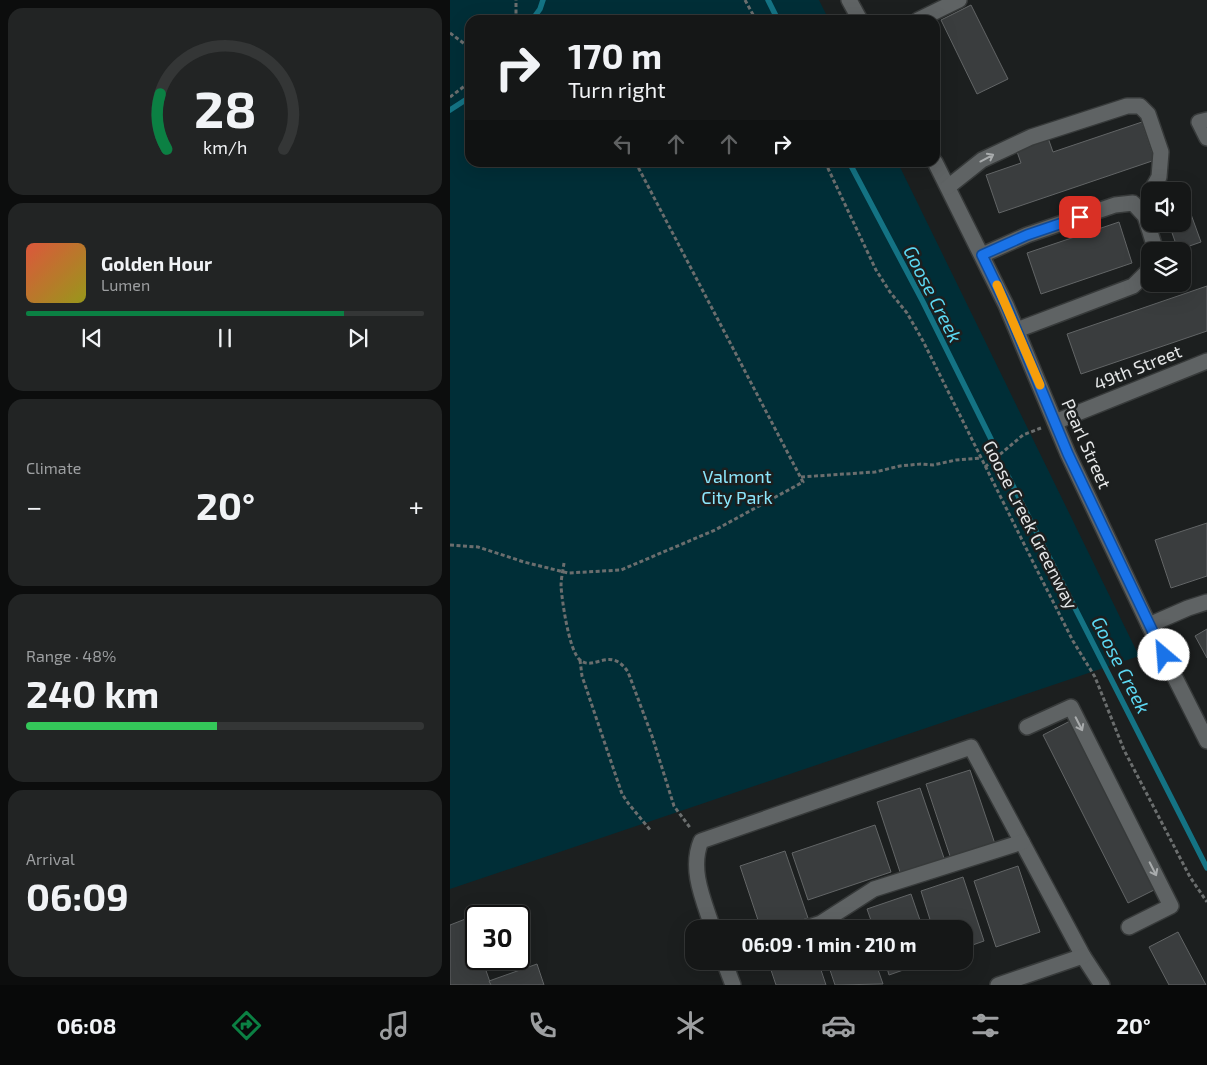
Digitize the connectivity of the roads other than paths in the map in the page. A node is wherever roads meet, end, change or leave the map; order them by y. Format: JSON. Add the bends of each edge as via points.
{"nodes":[{"id":1,"x":849,"y":0,"type":"edge"},
{"id":2,"x":960,"y":0,"type":"edge"},
{"id":3,"x":857,"y":15,"type":"edge"},
{"id":4,"x":928,"y":15,"type":"edge"},
{"id":5,"x":1207,"y":120,"type":"edge"},
{"id":6,"x":1207,"y":138,"type":"edge"},
{"id":7,"x":938,"y":167,"type":"edge"},
{"id":8,"x":1156,"y":182,"type":"edge"},
{"id":9,"x":948,"y":187,"type":"junction"},
{"id":10,"x":1140,"y":210,"type":"joint"},
{"id":11,"x":1153,"y":242,"type":"edge"},
{"id":12,"x":982,"y":255,"type":"junction"},
{"id":13,"x":1141,"y":278,"type":"edge"},
{"id":14,"x":1017,"y":330,"type":"junction"},
{"id":15,"x":1207,"y":361,"type":"edge"},
{"id":16,"x":1055,"y":422,"type":"junction"},
{"id":17,"x":1207,"y":602,"type":"edge"},
{"id":18,"x":1149,"y":625,"type":"junction"},
{"id":19,"x":1027,"y":727,"type":"dead end"},
{"id":20,"x":1206,"y":734,"type":"edge"},
{"id":21,"x":1022,"y":842,"type":"junction"},
{"id":22,"x":711,"y":920,"type":"edge"},
{"id":23,"x":826,"y":920,"type":"edge"},
{"id":24,"x":1130,"y":927,"type":"dead end"},
{"id":25,"x":1083,"y":956,"type":"junction"},
{"id":26,"x":727,"y":970,"type":"edge"},
{"id":27,"x":732,"y":985,"type":"edge"},
{"id":28,"x":998,"y":985,"type":"edge"},
{"id":29,"x":1102,"y":985,"type":"edge"}],
"edges":[{"from":1,"to":3,"type":"street"},
{"from":2,"to":4,"type":"street"},
{"from":5,"to":6,"type":"street","via":[[1199,122]]},
{"from":7,"to":9,"type":"street","name":"Pearl Street"},
{"from":9,"to":8,"type":"street","one_way":true,"via":[[982,160],[1031,137],[1127,106],[1140,106],[1148,114],[1161,152]]},
{"from":9,"to":12,"type":"street","name":"Pearl Street"},
{"from":10,"to":11,"type":"street"},
{"from":10,"to":12,"type":"street","via":[[1133,203],[1115,205],[1027,235]]},
{"from":12,"to":14,"type":"street","name":"Pearl Street"},
{"from":13,"to":14,"type":"street","via":[[1133,286]]},
{"from":14,"to":16,"type":"street","name":"Pearl Street"},
{"from":15,"to":16,"type":"street","name":"49th Street"},
{"from":16,"to":18,"type":"street","name":"Pearl Street"},
{"from":17,"to":18,"type":"street"},
{"from":18,"to":20,"type":"street","name":"Pearl Street"},
{"from":19,"to":24,"type":"street","one_way":true,"via":[[1071,707],[1172,906]]},
{"from":21,"to":22,"type":"street","via":[[971,747],[701,841],[696,854],[698,880]]},
{"from":21,"to":23,"type":"street","via":[[874,889]]},
{"from":21,"to":25,"type":"street"},
{"from":25,"to":28,"type":"street"},
{"from":25,"to":29,"type":"street"},
{"from":26,"to":27,"type":"street"}]}
